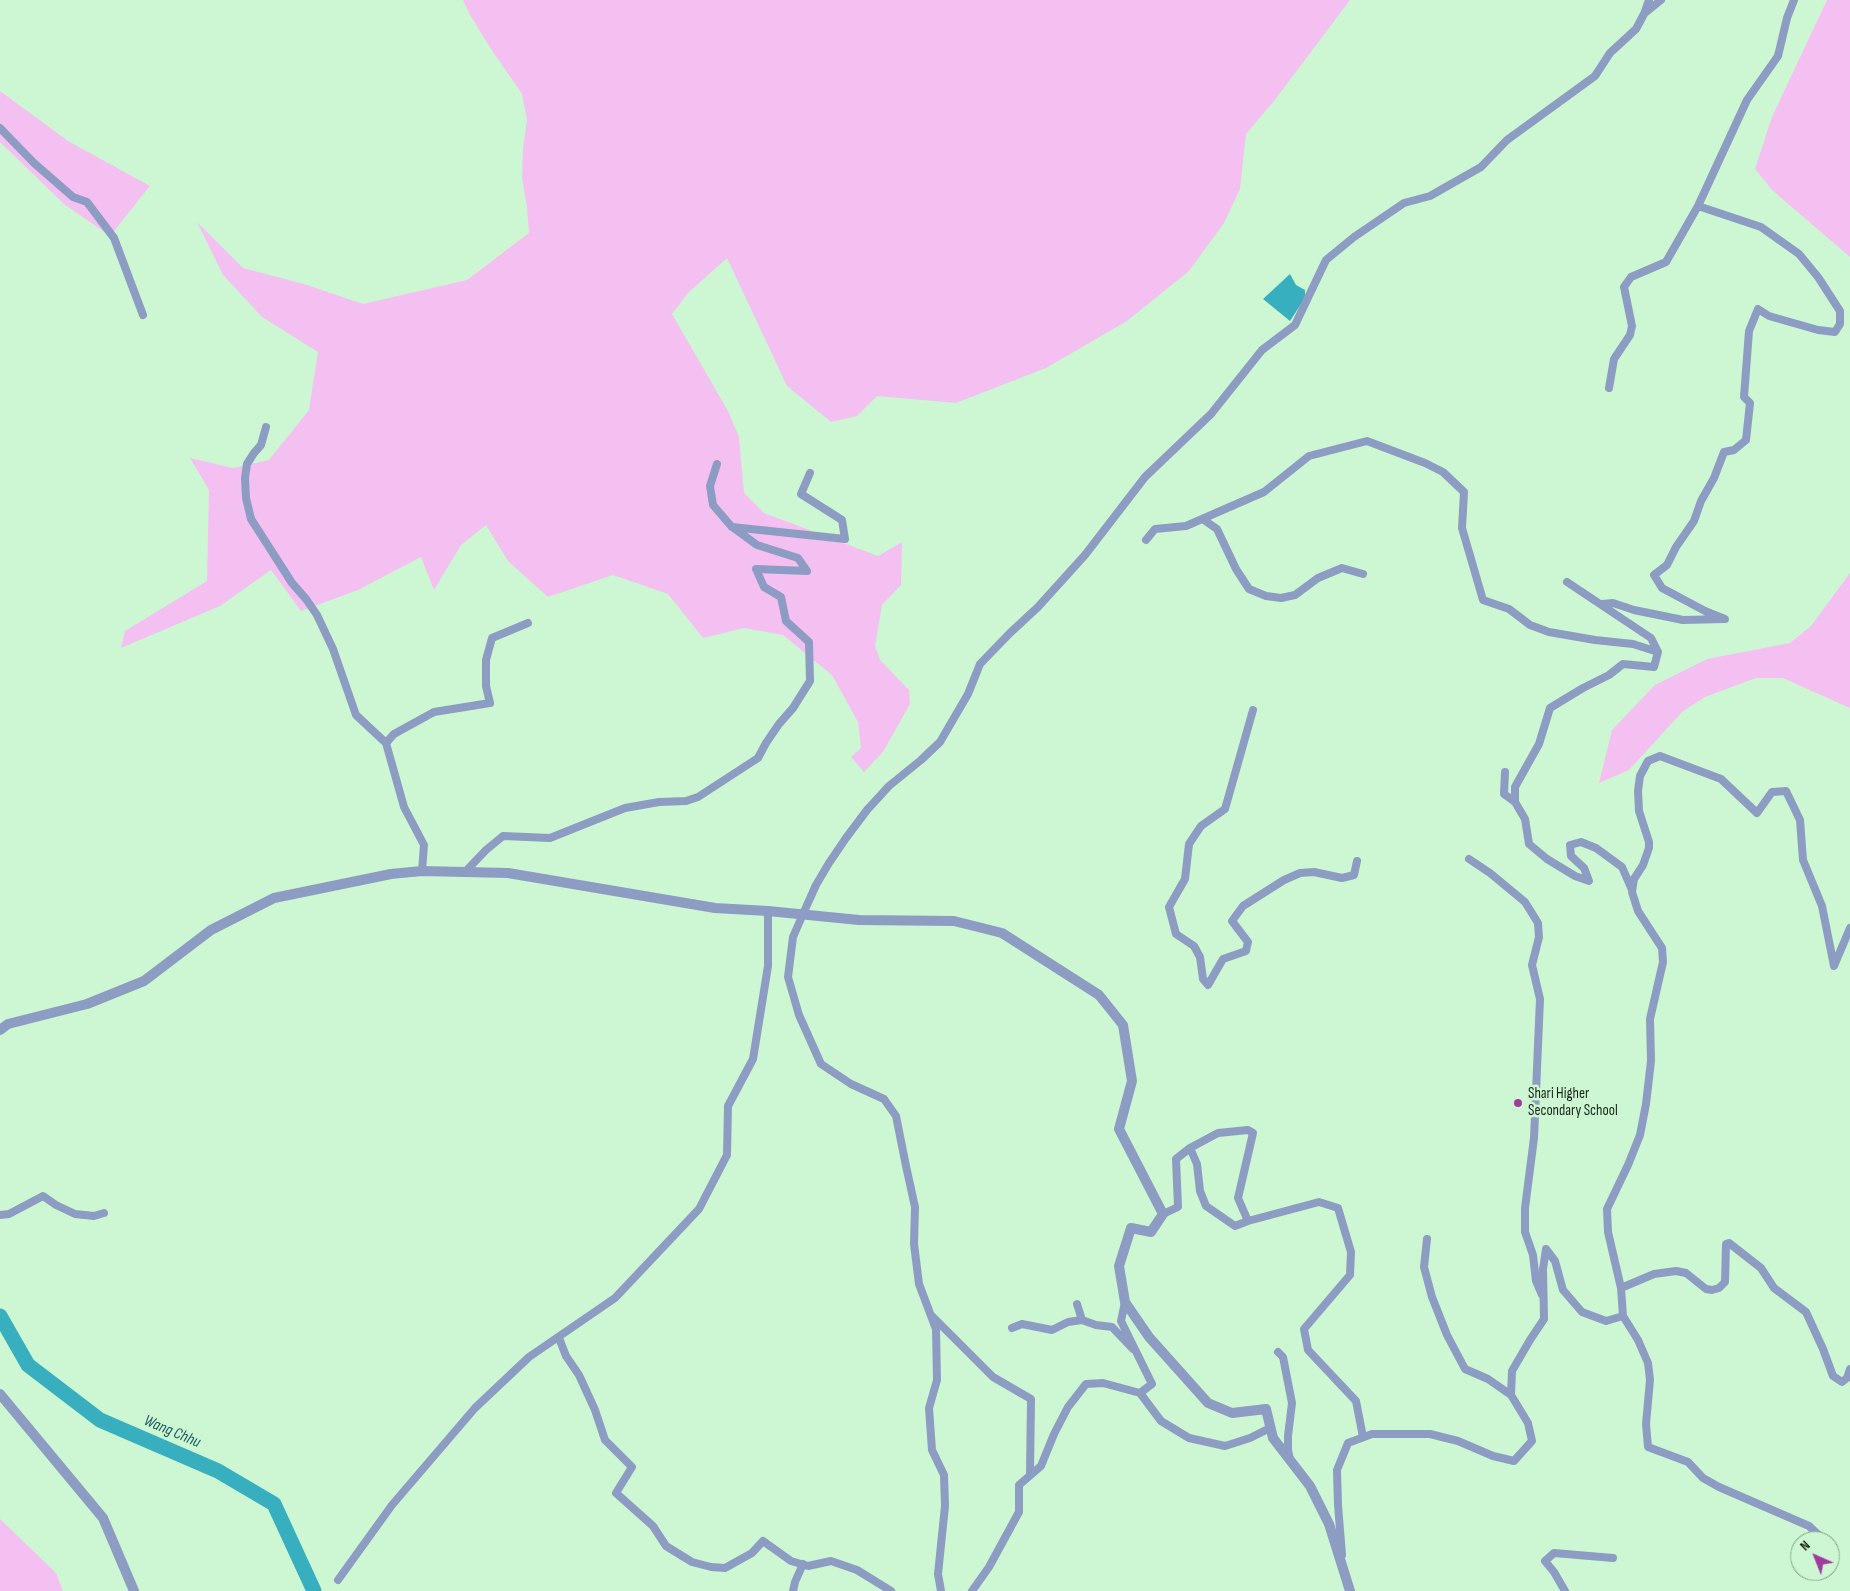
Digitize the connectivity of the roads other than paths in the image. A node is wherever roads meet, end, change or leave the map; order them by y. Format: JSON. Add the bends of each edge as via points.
{"nodes":[{"id":1,"x":1649,"y":0,"type":"edge"},
{"id":2,"x":1661,"y":0,"type":"edge"},
{"id":3,"x":1794,"y":0,"type":"edge"},
{"id":4,"x":1644,"y":14,"type":"junction"},
{"id":5,"x":0,"y":128,"type":"edge"},
{"id":6,"x":1698,"y":206,"type":"junction"},
{"id":7,"x":144,"y":315,"type":"dead end"},
{"id":8,"x":1609,"y":388,"type":"dead end"},
{"id":9,"x":266,"y":427,"type":"dead end"},
{"id":10,"x":716,"y":464,"type":"dead end"},
{"id":11,"x":810,"y":473,"type":"dead end"},
{"id":12,"x":1204,"y":520,"type":"junction"},
{"id":13,"x":731,"y":526,"type":"junction"},
{"id":14,"x":1146,"y":540,"type":"dead end"},
{"id":15,"x":1363,"y":574,"type":"dead end"},
{"id":16,"x":1568,"y":582,"type":"dead end"},
{"id":17,"x":1602,"y":604,"type":"junction"},
{"id":18,"x":528,"y":624,"type":"dead end"},
{"id":19,"x":1658,"y":652,"type":"junction"},
{"id":20,"x":1252,"y":710,"type":"dead end"},
{"id":21,"x":386,"y":743,"type":"junction"},
{"id":22,"x":1506,"y":772,"type":"dead end"},
{"id":23,"x":1515,"y":802,"type":"junction"},
{"id":24,"x":1469,"y":859,"type":"dead end"},
{"id":25,"x":1357,"y":861,"type":"dead end"},
{"id":26,"x":422,"y":871,"type":"junction"},
{"id":27,"x":466,"y":872,"type":"junction"},
{"id":28,"x":1632,"y":892,"type":"junction"},
{"id":29,"x":768,"y":911,"type":"junction"},
{"id":30,"x":803,"y":914,"type":"junction"},
{"id":31,"x":1850,"y":928,"type":"edge"},
{"id":32,"x":0,"y":1030,"type":"edge"},
{"id":33,"x":1190,"y":1148,"type":"junction"},
{"id":34,"x":104,"y":1212,"type":"dead end"},
{"id":35,"x":1163,"y":1214,"type":"junction"},
{"id":36,"x":0,"y":1215,"type":"edge"},
{"id":37,"x":1248,"y":1221,"type":"junction"},
{"id":38,"x":1427,"y":1239,"type":"dead end"},
{"id":39,"x":1620,"y":1288,"type":"junction"},
{"id":40,"x":1545,"y":1301,"type":"junction"},
{"id":41,"x":1125,"y":1302,"type":"junction"},
{"id":42,"x":1077,"y":1304,"type":"dead end"},
{"id":43,"x":930,"y":1314,"type":"junction"},
{"id":44,"x":1623,"y":1316,"type":"junction"},
{"id":45,"x":1082,"y":1320,"type":"junction"},
{"id":46,"x":1012,"y":1328,"type":"dead end"},
{"id":47,"x":559,"y":1338,"type":"junction"},
{"id":48,"x":1278,"y":1352,"type":"dead end"},
{"id":49,"x":1140,"y":1359,"type":"junction"},
{"id":50,"x":1850,"y":1368,"type":"edge"},
{"id":51,"x":1140,"y":1393,"type":"junction"},
{"id":52,"x":0,"y":1394,"type":"edge"},
{"id":53,"x":1511,"y":1396,"type":"junction"},
{"id":54,"x":1270,"y":1428,"type":"junction"},
{"id":55,"x":1363,"y":1437,"type":"junction"},
{"id":56,"x":1290,"y":1461,"type":"junction"},
{"id":57,"x":1030,"y":1474,"type":"junction"},
{"id":58,"x":1814,"y":1531,"type":"edge"},
{"id":59,"x":1613,"y":1558,"type":"dead end"},
{"id":60,"x":803,"y":1564,"type":"junction"},
{"id":61,"x":1343,"y":1568,"type":"junction"},
{"id":62,"x":338,"y":1580,"type":"dead end"},
{"id":63,"x":134,"y":1591,"type":"edge"},
{"id":64,"x":793,"y":1591,"type":"edge"},
{"id":65,"x":891,"y":1591,"type":"edge"},
{"id":66,"x":942,"y":1591,"type":"edge"},
{"id":67,"x":972,"y":1591,"type":"edge"},
{"id":68,"x":1350,"y":1591,"type":"edge"},
{"id":69,"x":1565,"y":1591,"type":"edge"}],
"edges":[{"from":1,"to":4,"type":"street"},
{"from":2,"to":4,"type":"street"},
{"from":3,"to":6,"type":"street","via":[[1778,56],[1747,100]]},
{"from":4,"to":30,"type":"street","via":[[1636,29],[1610,53],[1595,76],[1507,140],[1481,167],[1430,196],[1404,203],[1326,260],[1296,325],[1262,350],[1211,414],[1145,477],[1085,555],[1038,608],[980,664],[968,694],[940,742],[889,786],[867,810],[816,885]]},
{"from":5,"to":7,"type":"street","via":[[73,197],[87,202],[114,238]]},
{"from":6,"to":8,"type":"street","via":[[1666,262],[1630,277],[1624,286],[1632,326],[1630,336],[1614,359]]},
{"from":6,"to":17,"type":"street","via":[[1761,227],[1799,254],[1840,311],[1840,324],[1835,332],[1818,330],[1769,316],[1758,309],[1749,331],[1744,397],[1750,403],[1746,440],[1734,450],[1724,452],[1694,521],[1667,565],[1654,575],[1662,588],[1725,619],[1683,620],[1613,603]]},
{"from":9,"to":21,"type":"street","via":[[262,445],[247,464],[246,498],[251,519],[317,615],[333,649],[356,715]]},
{"from":10,"to":13,"type":"street","via":[[710,486],[713,505]]},
{"from":11,"to":13,"type":"street","via":[[801,494],[842,520],[845,538]]},
{"from":12,"to":14,"type":"street","via":[[1186,526],[1155,528]]},
{"from":12,"to":15,"type":"street","via":[[1217,529],[1249,589],[1266,596],[1281,598],[1295,595],[1318,578],[1342,568]]},
{"from":12,"to":19,"type":"street","via":[[1264,492],[1309,456],[1367,441],[1443,472],[1464,492],[1462,528],[1483,600],[1509,609],[1530,625],[1549,632],[1633,644]]},
{"from":13,"to":27,"type":"street","via":[[757,545],[798,558],[807,571],[756,569],[764,587],[781,597],[786,621],[809,642],[810,660],[810,682],[758,758],[698,797],[686,801],[625,808],[550,838],[503,836]]},
{"from":16,"to":17,"type":"street"},
{"from":17,"to":19,"type":"street","via":[[1651,638]]},
{"from":18,"to":21,"type":"street","via":[[492,638],[486,660],[490,703],[434,712],[394,734]]},
{"from":19,"to":23,"type":"street","via":[[1654,667],[1624,664],[1550,708],[1538,744],[1515,787]]},
{"from":20,"to":25,"type":"street","via":[[1225,809],[1201,826],[1190,844],[1185,879],[1169,907],[1176,934],[1194,946],[1200,957],[1203,979],[1208,985],[1223,959],[1246,951],[1248,942],[1232,920],[1244,906],[1300,873],[1314,872],[1342,878],[1354,875]]},
{"from":21,"to":26,"type":"street","via":[[404,807],[424,845]]},
{"from":22,"to":23,"type":"street","via":[[1504,794]]},
{"from":23,"to":28,"type":"street","via":[[1525,820],[1529,844],[1547,859],[1589,881],[1584,868],[1571,856],[1570,845],[1580,842],[1596,848],[1622,867]]},
{"from":24,"to":40,"type":"street","via":[[1525,902],[1538,923],[1539,937],[1532,965],[1540,999],[1539,1028],[1534,1138],[1525,1232],[1533,1255],[1536,1281]]},
{"from":26,"to":27,"type":"street"},
{"from":26,"to":32,"type":"street","via":[[391,874],[274,898],[211,930],[144,981],[87,1004],[8,1024]]},
{"from":27,"to":29,"type":"street","via":[[508,874],[715,908]]},
{"from":28,"to":31,"type":"street","via":[[1634,879],[1649,848],[1639,812],[1640,776],[1648,761],[1660,756],[1721,779],[1757,813],[1772,792],[1786,791],[1800,820],[1803,860],[1822,906],[1834,966]]},
{"from":28,"to":39,"type":"street","via":[[1638,911],[1662,948],[1663,962],[1650,1019],[1651,1061],[1640,1136],[1607,1209],[1608,1232]]},
{"from":29,"to":30,"type":"street"},
{"from":29,"to":47,"type":"street","via":[[768,966],[753,1059],[728,1106],[727,1155],[698,1210],[616,1298]]},
{"from":30,"to":35,"type":"street","via":[[859,920],[954,921],[1002,933],[1100,995],[1123,1024],[1132,1081],[1119,1129]]},
{"from":30,"to":43,"type":"street","via":[[793,936],[788,977],[799,1015],[821,1064],[851,1084],[884,1099],[896,1116],[914,1207],[919,1284]]},
{"from":33,"to":35,"type":"street","via":[[1176,1159],[1178,1207]]},
{"from":33,"to":37,"type":"street","via":[[1206,1206],[1235,1226]]},
{"from":33,"to":37,"type":"street","via":[[1218,1133],[1248,1130],[1253,1133],[1238,1198]]},
{"from":34,"to":36,"type":"street","via":[[94,1216],[75,1214],[43,1196],[10,1214]]},
{"from":35,"to":41,"type":"street","via":[[1152,1232],[1131,1228],[1119,1266]]},
{"from":37,"to":55,"type":"street","via":[[1319,1202],[1338,1208],[1351,1252],[1350,1275],[1304,1328],[1308,1350],[1356,1401]]},
{"from":38,"to":53,"type":"street","via":[[1424,1267],[1432,1296],[1465,1370],[1488,1379]]},
{"from":39,"to":44,"type":"street"},
{"from":39,"to":50,"type":"street","via":[[1654,1274],[1676,1271],[1686,1272],[1706,1289],[1719,1288],[1724,1282],[1726,1244],[1729,1243],[1760,1268],[1774,1288],[1806,1312],[1833,1376],[1842,1382]]},
{"from":40,"to":44,"type":"street","via":[[1543,1269],[1546,1249],[1555,1261],[1563,1290],[1582,1312],[1606,1321]]},
{"from":40,"to":53,"type":"street","via":[[1544,1319],[1512,1371]]},
{"from":41,"to":49,"type":"street","via":[[1122,1321]]},
{"from":41,"to":54,"type":"street","via":[[1149,1337],[1208,1403],[1232,1413],[1266,1409]]},
{"from":42,"to":45,"type":"street"},
{"from":43,"to":57,"type":"street","via":[[993,1377],[1031,1399]]},
{"from":43,"to":66,"type":"street","via":[[936,1329],[937,1380],[929,1408],[932,1450],[944,1475],[945,1506],[938,1574]]},
{"from":44,"to":58,"type":"street","via":[[1648,1364],[1648,1447],[1688,1462],[1703,1478],[1719,1487]]},
{"from":45,"to":46,"type":"street","via":[[1068,1322],[1052,1330],[1022,1324]]},
{"from":45,"to":49,"type":"street","via":[[1112,1327]]},
{"from":47,"to":60,"type":"street","via":[[595,1410],[605,1440],[632,1467],[616,1493],[653,1526],[666,1546],[692,1562],[725,1568],[752,1553],[763,1541],[791,1561]]},
{"from":47,"to":62,"type":"street","via":[[529,1357],[475,1408],[392,1505]]},
{"from":48,"to":56,"type":"street","via":[[1282,1357],[1292,1403],[1288,1436]]},
{"from":49,"to":51,"type":"street","via":[[1152,1384]]},
{"from":51,"to":54,"type":"street","via":[[1161,1421],[1189,1438],[1225,1446]]},
{"from":51,"to":57,"type":"street","via":[[1103,1383],[1086,1384],[1068,1406],[1041,1466]]},
{"from":52,"to":63,"type":"street","via":[[103,1518]]},
{"from":53,"to":55,"type":"street","via":[[1528,1423],[1532,1441],[1514,1461],[1430,1434],[1372,1434]]},
{"from":54,"to":56,"type":"street","via":[[1272,1438]]},
{"from":55,"to":61,"type":"street","via":[[1348,1442],[1337,1470]]},
{"from":56,"to":61,"type":"street","via":[[1310,1486],[1328,1524]]},
{"from":57,"to":67,"type":"street","via":[[1019,1485],[1019,1512]]},
{"from":59,"to":69,"type":"street","via":[[1554,1553],[1545,1561]]},
{"from":60,"to":64,"type":"street"},
{"from":60,"to":65,"type":"street","via":[[808,1566],[831,1561],[857,1570]]},
{"from":61,"to":68,"type":"street"}]}
